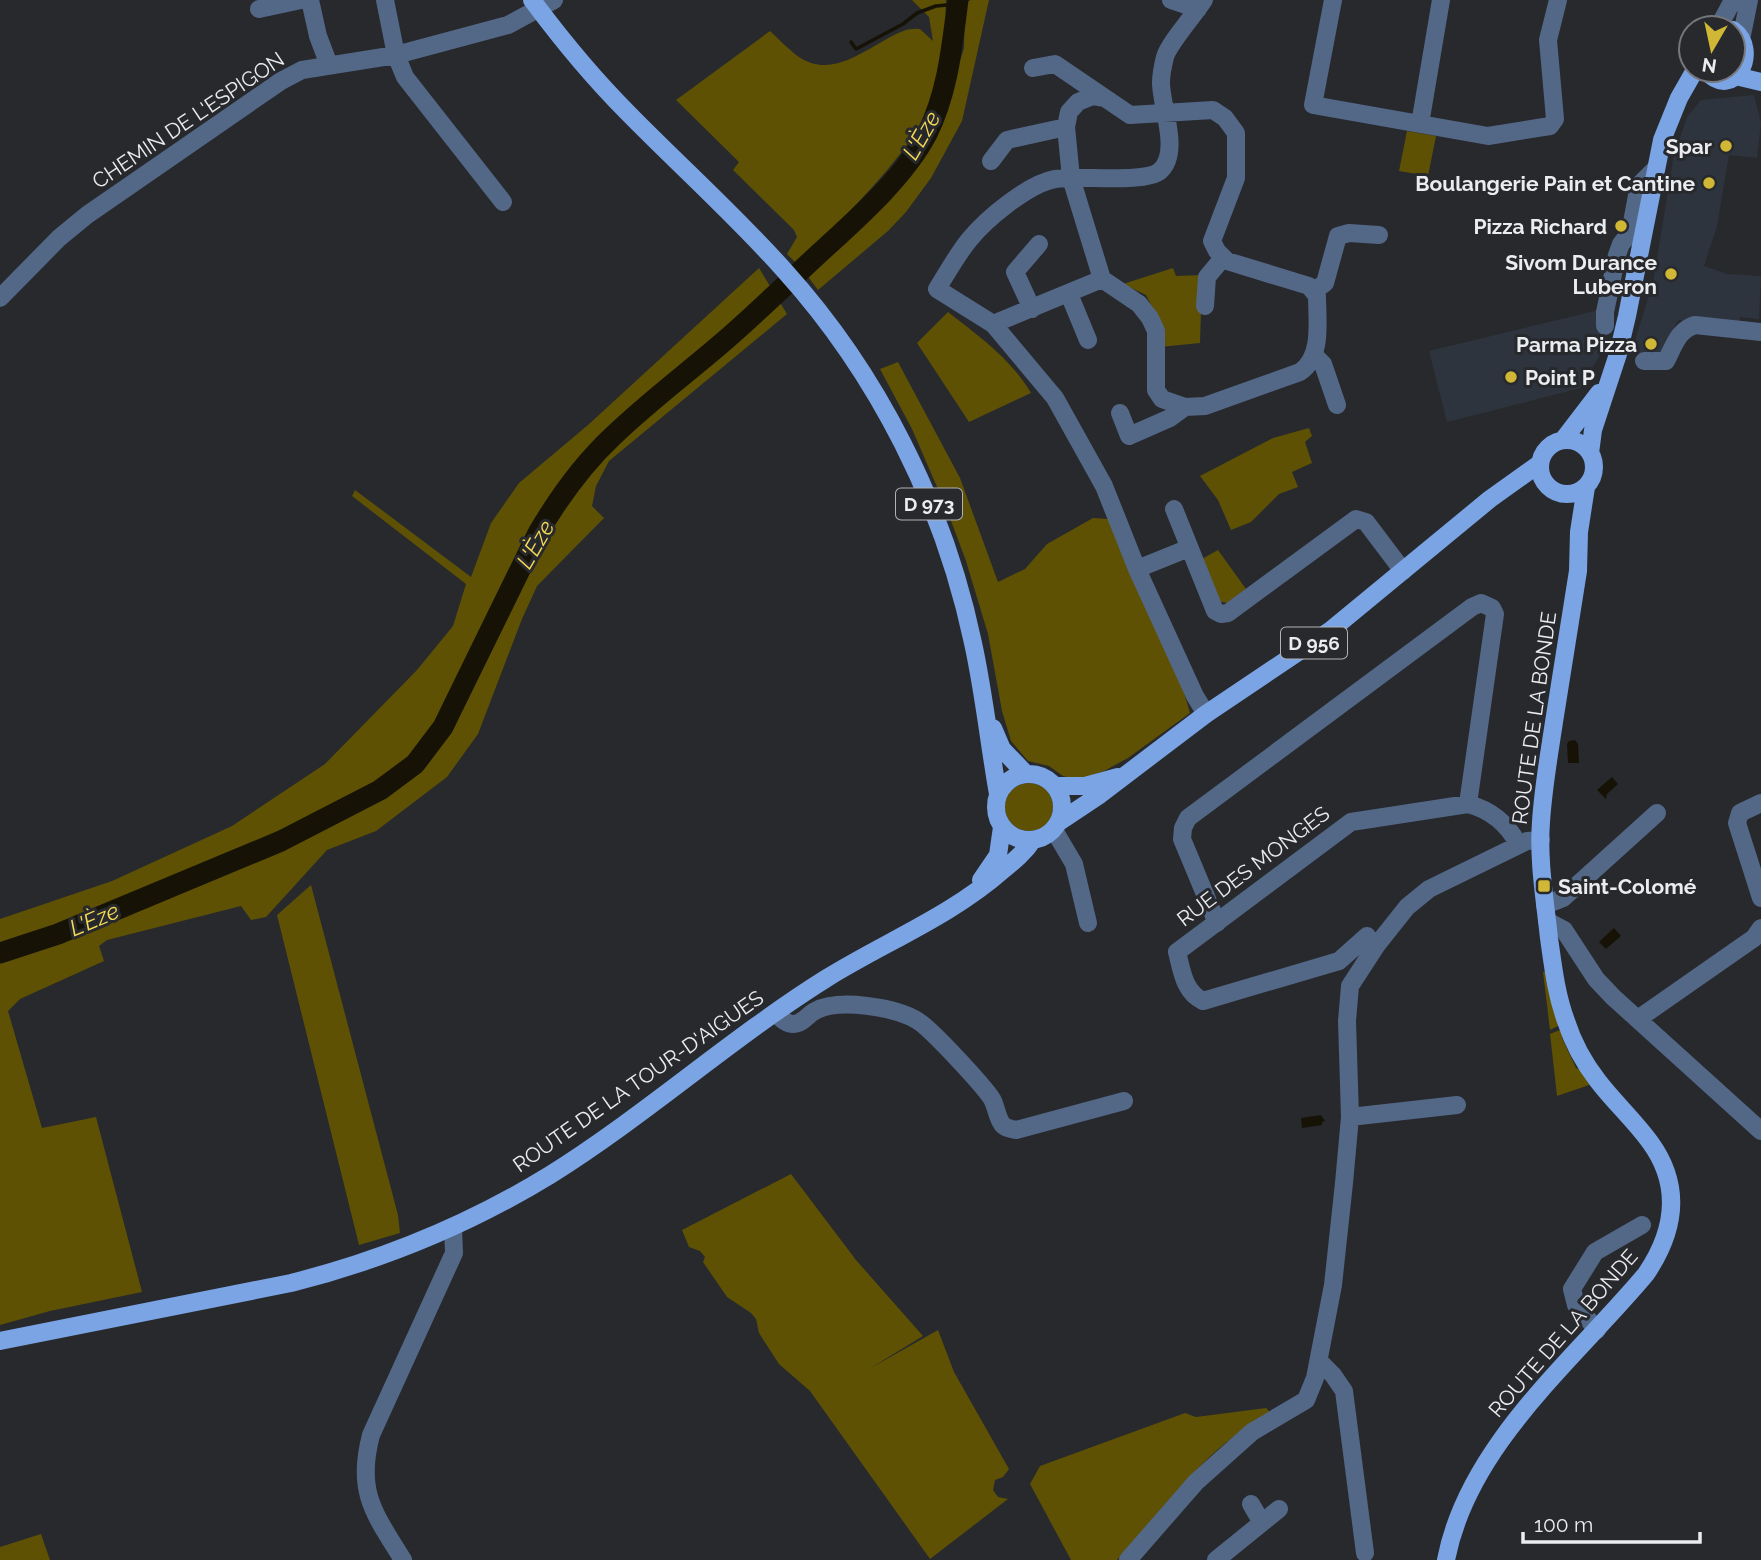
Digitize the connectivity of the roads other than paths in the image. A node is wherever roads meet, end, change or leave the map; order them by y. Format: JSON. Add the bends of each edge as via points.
{"nodes":[{"id":1,"x":301,"y":0,"type":"edge"},
{"id":2,"x":310,"y":0,"type":"edge"},
{"id":3,"x":385,"y":0,"type":"edge"},
{"id":4,"x":532,"y":0,"type":"edge"},
{"id":5,"x":1171,"y":0,"type":"edge"},
{"id":6,"x":1333,"y":0,"type":"edge"},
{"id":7,"x":1441,"y":0,"type":"edge"},
{"id":8,"x":1558,"y":0,"type":"edge"},
{"id":9,"x":553,"y":1,"type":"edge"},
{"id":10,"x":1201,"y":4,"type":"edge"},
{"id":11,"x":259,"y":9,"type":"dead end"},
{"id":12,"x":396,"y":55,"type":"junction"},
{"id":13,"x":329,"y":65,"type":"junction"},
{"id":14,"x":1033,"y":68,"type":"dead end"},
{"id":15,"x":1688,"y":84,"type":"edge"},
{"id":16,"x":1714,"y":84,"type":"edge"},
{"id":17,"x":1105,"y":98,"type":"junction"},
{"id":18,"x":1674,"y":110,"type":"junction"},
{"id":19,"x":1166,"y":113,"type":"junction"},
{"id":20,"x":1420,"y":124,"type":"junction"},
{"id":21,"x":1066,"y":127,"type":"junction"},
{"id":22,"x":991,"y":161,"type":"dead end"},
{"id":23,"x":1654,"y":170,"type":"junction"},
{"id":24,"x":1071,"y":178,"type":"junction"},
{"id":25,"x":503,"y":202,"type":"dead end"},
{"id":26,"x":1379,"y":235,"type":"dead end"},
{"id":27,"x":1039,"y":244,"type":"dead end"},
{"id":28,"x":1223,"y":258,"type":"junction"},
{"id":29,"x":1102,"y":279,"type":"junction"},
{"id":30,"x":1314,"y":291,"type":"junction"},
{"id":31,"x":1069,"y":294,"type":"junction"},
{"id":32,"x":0,"y":298,"type":"edge"},
{"id":33,"x":1205,"y":306,"type":"dead end"},
{"id":34,"x":1032,"y":309,"type":"junction"},
{"id":35,"x":993,"y":324,"type":"junction"},
{"id":36,"x":1605,"y":326,"type":"dead end"},
{"id":37,"x":1761,"y":332,"type":"edge"},
{"id":38,"x":1087,"y":340,"type":"dead end"},
{"id":39,"x":1315,"y":356,"type":"junction"},
{"id":40,"x":1644,"y":361,"type":"dead end"},
{"id":41,"x":1609,"y":379,"type":"junction"},
{"id":42,"x":1337,"y":405,"type":"dead end"},
{"id":43,"x":1185,"y":407,"type":"junction"},
{"id":44,"x":1120,"y":413,"type":"dead end"},
{"id":45,"x":1563,"y":440,"type":"junction"},
{"id":46,"x":1590,"y":453,"type":"junction"},
{"id":47,"x":1539,"y":464,"type":"junction"},
{"id":48,"x":1586,"y":487,"type":"junction"},
{"id":49,"x":1553,"y":490,"type":"junction"},
{"id":50,"x":1490,"y":499,"type":"junction"},
{"id":51,"x":1174,"y":509,"type":"dead end"},
{"id":52,"x":1579,"y":532,"type":"junction"},
{"id":53,"x":1189,"y":548,"type":"junction"},
{"id":54,"x":1137,"y":569,"type":"junction"},
{"id":55,"x":1402,"y":572,"type":"junction"},
{"id":56,"x":1206,"y":714,"type":"junction"},
{"id":57,"x":987,"y":715,"type":"junction"},
{"id":58,"x":1128,"y":773,"type":"junction"},
{"id":59,"x":1026,"y":774,"type":"junction"},
{"id":60,"x":1055,"y":786,"type":"junction"},
{"id":61,"x":998,"y":794,"type":"junction"},
{"id":62,"x":1761,"y":803,"type":"edge"},
{"id":63,"x":1468,"y":804,"type":"junction"},
{"id":64,"x":1657,"y":813,"type":"dead end"},
{"id":65,"x":1056,"y":826,"type":"junction"},
{"id":66,"x":1002,"y":827,"type":"junction"},
{"id":67,"x":1032,"y":840,"type":"junction"},
{"id":68,"x":1541,"y":840,"type":"junction"},
{"id":69,"x":1518,"y":844,"type":"junction"},
{"id":70,"x":1761,"y":898,"type":"edge"},
{"id":71,"x":962,"y":901,"type":"junction"},
{"id":72,"x":1546,"y":913,"type":"junction"},
{"id":73,"x":1088,"y":923,"type":"dead end"},
{"id":74,"x":1217,"y":923,"type":"junction"},
{"id":75,"x":1761,"y":929,"type":"edge"},
{"id":76,"x":1367,"y":936,"type":"dead end"},
{"id":77,"x":1581,"y":956,"type":"junction"},
{"id":78,"x":1553,"y":964,"type":"junction"},
{"id":79,"x":775,"y":1013,"type":"junction"},
{"id":80,"x":1638,"y":1019,"type":"junction"},
{"id":81,"x":1124,"y":1101,"type":"dead end"},
{"id":82,"x":1457,"y":1105,"type":"dead end"},
{"id":83,"x":1350,"y":1117,"type":"junction"},
{"id":84,"x":1759,"y":1125,"type":"edge"},
{"id":85,"x":1642,"y":1225,"type":"dead end"},
{"id":86,"x":453,"y":1227,"type":"junction"},
{"id":87,"x":1597,"y":1330,"type":"junction"},
{"id":88,"x":0,"y":1341,"type":"edge"},
{"id":89,"x":1319,"y":1361,"type":"junction"},
{"id":90,"x":1251,"y":1504,"type":"dead end"},
{"id":91,"x":1279,"y":1508,"type":"dead end"},
{"id":92,"x":1262,"y":1522,"type":"junction"},
{"id":93,"x":1365,"y":1553,"type":"dead end"},
{"id":94,"x":402,"y":1560,"type":"edge"},
{"id":95,"x":1128,"y":1560,"type":"edge"},
{"id":96,"x":1216,"y":1560,"type":"edge"},
{"id":97,"x":1446,"y":1560,"type":"edge"}],
"edges":[{"from":1,"to":11,"type":"street"},
{"from":2,"to":13,"type":"street"},
{"from":3,"to":12,"type":"street"},
{"from":4,"to":57,"type":"main road","number":"D 973","via":[[627,112],[757,241],[852,355],[919,480],[943,540],[964,605]]},
{"from":5,"to":10,"type":"street"},
{"from":6,"to":20,"type":"street","via":[[1313,105]]},
{"from":7,"to":20,"type":"street"},
{"from":8,"to":20,"type":"street","via":[[1548,40],[1555,119],[1550,125],[1488,136]]},
{"from":9,"to":12,"type":"street","name":"CHEMIN DE L'ESPIGON","via":[[508,25]]},
{"from":10,"to":19,"type":"street","via":[[1166,54],[1161,84]]},
{"from":12,"to":13,"type":"street","name":"CHEMIN DE L'ESPIGON"},
{"from":12,"to":25,"type":"street","via":[[405,77]]},
{"from":13,"to":32,"type":"street","name":"CHEMIN DE L'ESPIGON","via":[[302,70],[281,82],[115,195],[59,238]]},
{"from":14,"to":17,"type":"street","via":[[1055,64]]},
{"from":15,"to":18,"type":"main road"},
{"from":16,"to":18,"type":"main road","via":[[1696,91]]},
{"from":17,"to":19,"type":"street","via":[[1130,115]]},
{"from":17,"to":21,"type":"street","via":[[1094,96],[1078,102],[1069,112]]},
{"from":18,"to":23,"type":"main road"},
{"from":19,"to":24,"type":"street","via":[[1167,158],[1151,177]]},
{"from":19,"to":28,"type":"street","via":[[1213,110],[1226,118],[1236,133],[1236,178],[1212,241]]},
{"from":21,"to":22,"type":"street","via":[[1007,140]]},
{"from":21,"to":24,"type":"street"},
{"from":23,"to":36,"type":"street","via":[[1639,185],[1630,233],[1619,248]]},
{"from":23,"to":41,"type":"main road","via":[[1627,316]]},
{"from":24,"to":29,"type":"street"},
{"from":24,"to":35,"type":"street","via":[[1034,187],[998,213],[969,239],[937,289]]},
{"from":26,"to":30,"type":"street","via":[[1338,236],[1325,283]]},
{"from":27,"to":34,"type":"street","via":[[1015,272]]},
{"from":28,"to":30,"type":"street"},
{"from":28,"to":33,"type":"street","via":[[1207,277]]},
{"from":29,"to":31,"type":"street"},
{"from":29,"to":43,"type":"street","via":[[1137,302],[1150,317],[1156,331],[1156,390],[1162,399]]},
{"from":30,"to":39,"type":"street"},
{"from":31,"to":34,"type":"street"},
{"from":31,"to":38,"type":"street"},
{"from":34,"to":35,"type":"street"},
{"from":35,"to":54,"type":"street","via":[[1055,398],[1104,486]]},
{"from":37,"to":40,"type":"street","via":[[1695,325],[1681,333],[1666,361]]},
{"from":39,"to":42,"type":"street","via":[[1323,364]]},
{"from":39,"to":43,"type":"street","via":[[1300,372],[1205,407]]},
{"from":41,"to":45,"type":"main road"},
{"from":41,"to":46,"type":"main road"},
{"from":43,"to":44,"type":"street","via":[[1129,436]]},
{"from":45,"to":46,"type":"main road","via":[[1578,442]]},
{"from":45,"to":47,"type":"main road","via":[[1545,451]]},
{"from":46,"to":48,"type":"main road","via":[[1594,475]]},
{"from":47,"to":49,"type":"main road"},
{"from":47,"to":50,"type":"main road","number":"D 956"},
{"from":48,"to":49,"type":"main road","via":[[1578,493]]},
{"from":48,"to":52,"type":"main road","name":"ROUTE DE LA BONDE"},
{"from":49,"to":50,"type":"main road","number":"D 956","via":[[1514,491]]},
{"from":49,"to":52,"type":"main road","name":"ROUTE DE LA BONDE"},
{"from":50,"to":55,"type":"main road","number":"D 956"},
{"from":51,"to":53,"type":"street"},
{"from":52,"to":68,"type":"main road","name":"ROUTE DE LA BONDE","via":[[1578,570]]},
{"from":53,"to":54,"type":"street"},
{"from":53,"to":55,"type":"street","via":[[1215,611],[1221,614],[1356,519],[1366,522]]},
{"from":54,"to":56,"type":"street"},
{"from":55,"to":56,"type":"main road","number":"D 956","via":[[1315,642]]},
{"from":56,"to":58,"type":"main road","number":"D 956"},
{"from":57,"to":59,"type":"main road","number":"D 973","via":[[1002,749]]},
{"from":57,"to":61,"type":"main road","number":"D 973"},
{"from":58,"to":60,"type":"main road","number":"D 956","via":[[1085,786]]},
{"from":58,"to":65,"type":"main road","number":"D 956"},
{"from":59,"to":60,"type":"main road","via":[[1042,776]]},
{"from":59,"to":61,"type":"main road","via":[[1009,780]]},
{"from":60,"to":65,"type":"main road","via":[[1063,803]]},
{"from":61,"to":66,"type":"main road","via":[[996,811]]},
{"from":62,"to":70,"type":"street","via":[[1740,813],[1737,822]]},
{"from":63,"to":69,"type":"street","via":[[1496,817]]},
{"from":63,"to":74,"type":"street","name":"RUE DES MONGES","via":[[1351,822]]},
{"from":63,"to":74,"type":"street","via":[[1495,614],[1481,603],[1188,818],[1182,839]]},
{"from":64,"to":72,"type":"street"},
{"from":65,"to":67,"type":"main road"},
{"from":65,"to":73,"type":"street","via":[[1074,864]]},
{"from":66,"to":67,"type":"main road","via":[[1010,835]]},
{"from":66,"to":71,"type":"main road","name":"ROUTE DE LA TOUR-D'AIGUES","via":[[998,855]]},
{"from":67,"to":71,"type":"main road","name":"ROUTE DE LA TOUR-D'AIGUES","via":[[986,885]]},
{"from":68,"to":69,"type":"street"},
{"from":68,"to":72,"type":"main road","name":"ROUTE DE LA BONDE"},
{"from":69,"to":83,"type":"street","via":[[1429,889],[1407,907],[1350,986]]},
{"from":71,"to":79,"type":"main road","name":"ROUTE DE LA TOUR-D'AIGUES"},
{"from":72,"to":77,"type":"street"},
{"from":72,"to":78,"type":"main road","name":"ROUTE DE LA BONDE"},
{"from":74,"to":76,"type":"street","name":"RUE DES MONGES","via":[[1177,952],[1186,984],[1194,997],[1203,1001],[1339,961]]},
{"from":75,"to":80,"type":"street"},
{"from":77,"to":78,"type":"street"},
{"from":77,"to":80,"type":"street","via":[[1596,979]]},
{"from":78,"to":87,"type":"main road","name":"ROUTE DE LA BONDE","via":[[1562,1011],[1578,1049],[1599,1083],[1650,1142],[1668,1180],[1671,1214],[1659,1254]]},
{"from":79,"to":81,"type":"street","via":[[793,1024],[829,1006],[853,1005],[919,1021],[992,1099],[1002,1125],[1009,1129]]},
{"from":79,"to":86,"type":"main road","name":"ROUTE DE LA TOUR-D'AIGUES","via":[[560,1167]]},
{"from":80,"to":84,"type":"street"},
{"from":82,"to":83,"type":"street"},
{"from":83,"to":89,"type":"street","via":[[1334,1285]]},
{"from":85,"to":87,"type":"street","via":[[1595,1252],[1572,1289],[1576,1305]]},
{"from":86,"to":88,"type":"main road","name":"ROUTE DE LA TOUR-D'AIGUES","via":[[338,1271],[291,1283]]},
{"from":86,"to":94,"type":"street","via":[[454,1253],[366,1453],[366,1487],[372,1509]]},
{"from":87,"to":97,"type":"main road","name":"ROUTE DE LA BONDE","via":[[1491,1455],[1462,1509]]},
{"from":89,"to":93,"type":"street","via":[[1344,1391]]},
{"from":89,"to":95,"type":"street","via":[[1306,1400],[1252,1432],[1196,1482]]},
{"from":90,"to":92,"type":"street"},
{"from":91,"to":92,"type":"street"},
{"from":92,"to":96,"type":"street"}]}
